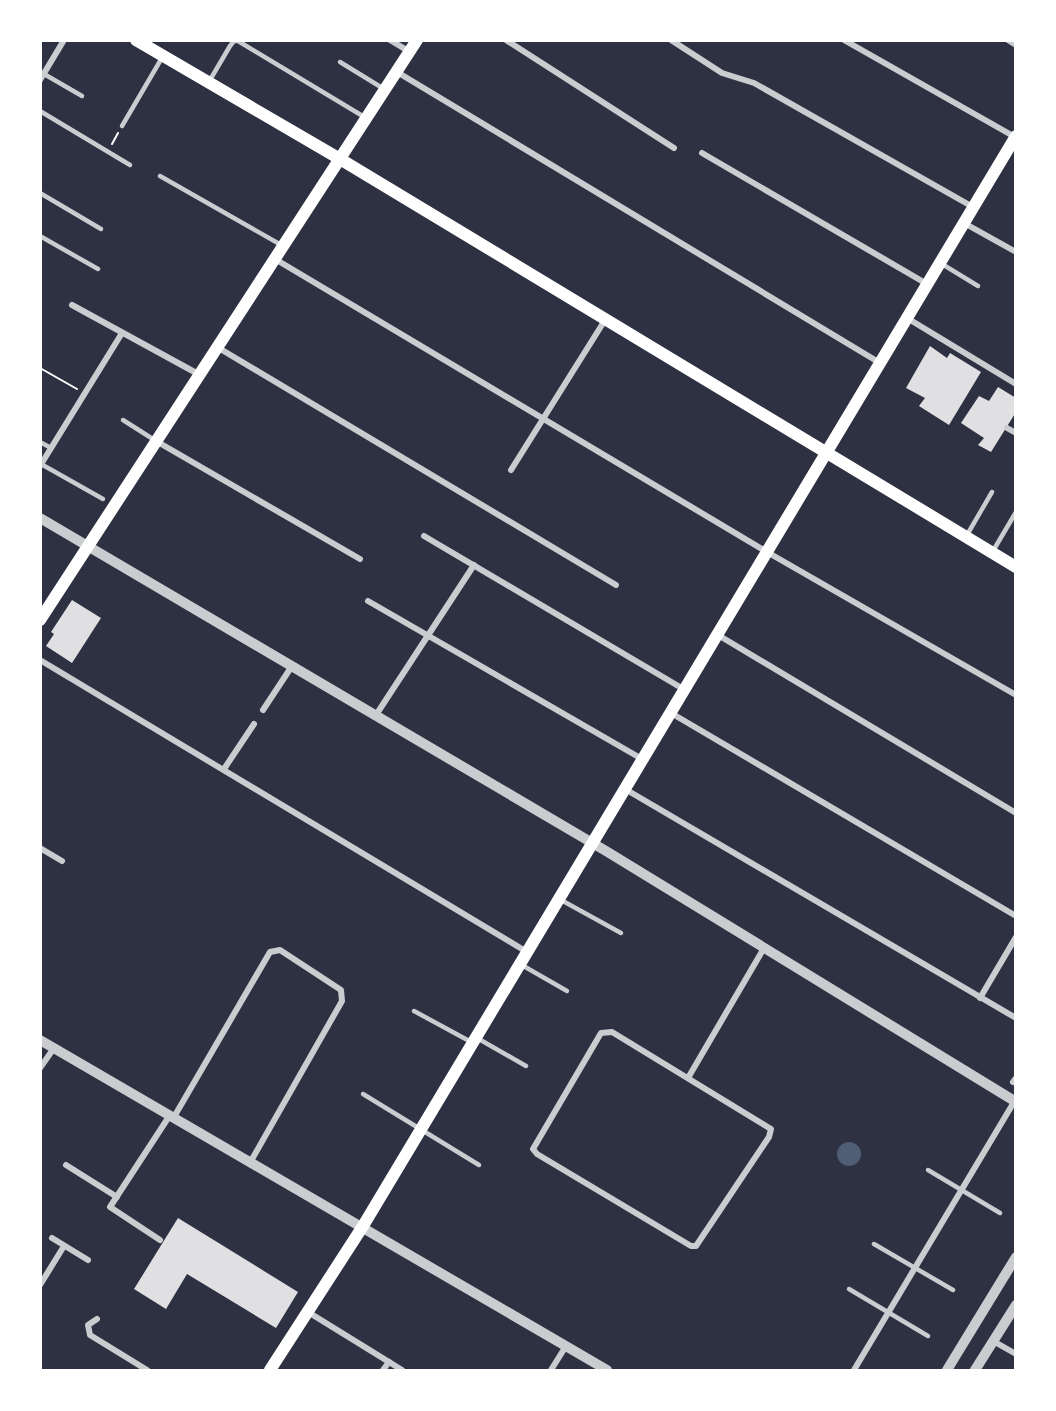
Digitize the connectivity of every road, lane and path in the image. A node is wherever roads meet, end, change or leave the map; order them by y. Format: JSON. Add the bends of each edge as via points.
{"nodes":[{"id":1,"x":64,"y":40,"type":"edge"},
{"id":2,"x":136,"y":40,"type":"edge"},
{"id":3,"x":390,"y":40,"type":"edge"},
{"id":4,"x":417,"y":40,"type":"edge"},
{"id":5,"x":506,"y":40,"type":"edge"},
{"id":6,"x":671,"y":40,"type":"edge"},
{"id":7,"x":844,"y":40,"type":"edge"},
{"id":8,"x":1008,"y":40,"type":"edge"},
{"id":9,"x":234,"y":41,"type":"edge"},
{"id":10,"x":1016,"y":45,"type":"edge"},
{"id":11,"x":410,"y":52,"type":"junction"},
{"id":12,"x":163,"y":56,"type":"junction"},
{"id":13,"x":340,"y":62,"type":"dead end"},
{"id":14,"x":397,"y":72,"type":"junction"},
{"id":15,"x":42,"y":77,"type":"edge"},
{"id":16,"x":208,"y":82,"type":"junction"},
{"id":17,"x":385,"y":89,"type":"junction"},
{"id":18,"x":82,"y":96,"type":"dead end"},
{"id":19,"x":40,"y":111,"type":"edge"},
{"id":20,"x":367,"y":118,"type":"junction"},
{"id":21,"x":122,"y":126,"type":"joint"},
{"id":22,"x":1015,"y":136,"type":"edge"},
{"id":23,"x":674,"y":148,"type":"dead end"},
{"id":24,"x":108,"y":151,"type":"junction"},
{"id":25,"x":702,"y":153,"type":"dead end"},
{"id":26,"x":340,"y":159,"type":"junction"},
{"id":27,"x":130,"y":165,"type":"dead end"},
{"id":28,"x":160,"y":176,"type":"dead end"},
{"id":29,"x":40,"y":193,"type":"edge"},
{"id":30,"x":973,"y":207,"type":"junction"},
{"id":31,"x":964,"y":222,"type":"junction"},
{"id":32,"x":101,"y":229,"type":"dead end"},
{"id":33,"x":40,"y":236,"type":"edge"},
{"id":34,"x":283,"y":246,"type":"junction"},
{"id":35,"x":1016,"y":252,"type":"edge"},
{"id":36,"x":275,"y":259,"type":"junction"},
{"id":37,"x":940,"y":263,"type":"junction"},
{"id":38,"x":98,"y":269,"type":"dead end"},
{"id":39,"x":927,"y":284,"type":"junction"},
{"id":40,"x":978,"y":286,"type":"dead end"},
{"id":41,"x":72,"y":305,"type":"dead end"},
{"id":42,"x":907,"y":318,"type":"junction"},
{"id":43,"x":605,"y":320,"type":"junction"},
{"id":44,"x":122,"y":333,"type":"junction"},
{"id":45,"x":217,"y":347,"type":"junction"},
{"id":46,"x":880,"y":363,"type":"junction"},
{"id":47,"x":40,"y":368,"type":"edge"},
{"id":48,"x":200,"y":375,"type":"junction"},
{"id":49,"x":1016,"y":384,"type":"edge"},
{"id":50,"x":85,"y":393,"type":"junction"},
{"id":51,"x":543,"y":419,"type":"junction"},
{"id":52,"x":123,"y":420,"type":"dead end"},
{"id":53,"x":1007,"y":428,"type":"dead end"},
{"id":54,"x":1016,"y":433,"type":"edge"},
{"id":55,"x":156,"y":441,"type":"junction"},
{"id":56,"x":40,"y":442,"type":"edge"},
{"id":57,"x":51,"y":448,"type":"junction"},
{"id":58,"x":826,"y":453,"type":"junction"},
{"id":59,"x":41,"y":465,"type":"edge"},
{"id":60,"x":511,"y":470,"type":"dead end"},
{"id":61,"x":992,"y":492,"type":"dead end"},
{"id":62,"x":103,"y":499,"type":"dead end"},
{"id":63,"x":1016,"y":512,"type":"edge"},
{"id":64,"x":40,"y":518,"type":"edge"},
{"id":65,"x":424,"y":536,"type":"dead end"},
{"id":66,"x":965,"y":537,"type":"junction"},
{"id":67,"x":88,"y":546,"type":"junction"},
{"id":68,"x":767,"y":552,"type":"junction"},
{"id":69,"x":992,"y":553,"type":"junction"},
{"id":70,"x":360,"y":559,"type":"dead end"},
{"id":71,"x":474,"y":565,"type":"junction"},
{"id":72,"x":1015,"y":566,"type":"edge"},
{"id":73,"x":616,"y":585,"type":"dead end"},
{"id":74,"x":368,"y":601,"type":"dead end"},
{"id":75,"x":40,"y":620,"type":"edge"},
{"id":76,"x":718,"y":635,"type":"junction"},
{"id":77,"x":428,"y":636,"type":"junction"},
{"id":78,"x":40,"y":660,"type":"edge"},
{"id":79,"x":292,"y":666,"type":"junction"},
{"id":80,"x":685,"y":690,"type":"junction"},
{"id":81,"x":1016,"y":695,"type":"edge"},
{"id":82,"x":263,"y":710,"type":"dead end"},
{"id":83,"x":671,"y":713,"type":"junction"},
{"id":84,"x":376,"y":715,"type":"junction"},
{"id":85,"x":254,"y":724,"type":"dead end"},
{"id":86,"x":643,"y":760,"type":"junction"},
{"id":87,"x":224,"y":769,"type":"junction"},
{"id":88,"x":625,"y":789,"type":"junction"},
{"id":89,"x":1016,"y":813,"type":"edge"},
{"id":90,"x":593,"y":843,"type":"junction"},
{"id":91,"x":40,"y":848,"type":"edge"},
{"id":92,"x":62,"y":861,"type":"dead end"},
{"id":93,"x":560,"y":899,"type":"junction"},
{"id":94,"x":1016,"y":916,"type":"edge"},
{"id":95,"x":621,"y":933,"type":"dead end"},
{"id":96,"x":1016,"y":937,"type":"edge"},
{"id":97,"x":764,"y":948,"type":"junction"},
{"id":98,"x":528,"y":952,"type":"junction"},
{"id":99,"x":520,"y":964,"type":"junction"},
{"id":100,"x":567,"y":991,"type":"dead end"},
{"id":101,"x":980,"y":998,"type":"junction"},
{"id":102,"x":414,"y":1011,"type":"dead end"},
{"id":103,"x":1016,"y":1018,"type":"edge"},
{"id":104,"x":40,"y":1040,"type":"edge"},
{"id":105,"x":475,"y":1040,"type":"junction"},
{"id":106,"x":54,"y":1048,"type":"junction"},
{"id":107,"x":526,"y":1066,"type":"dead end"},
{"id":108,"x":40,"y":1068,"type":"edge"},
{"id":109,"x":688,"y":1078,"type":"junction"},
{"id":110,"x":363,"y":1094,"type":"dead end"},
{"id":111,"x":1015,"y":1102,"type":"edge"},
{"id":112,"x":172,"y":1116,"type":"junction"},
{"id":113,"x":421,"y":1129,"type":"junction"},
{"id":114,"x":251,"y":1161,"type":"junction"},
{"id":115,"x":479,"y":1165,"type":"dead end"},
{"id":116,"x":66,"y":1166,"type":"dead end"},
{"id":117,"x":928,"y":1170,"type":"dead end"},
{"id":118,"x":961,"y":1190,"type":"junction"},
{"id":119,"x":117,"y":1197,"type":"junction"},
{"id":120,"x":1000,"y":1213,"type":"dead end"},
{"id":121,"x":363,"y":1226,"type":"junction"},
{"id":122,"x":52,"y":1238,"type":"dead end"},
{"id":123,"x":160,"y":1240,"type":"dead end"},
{"id":124,"x":874,"y":1244,"type":"dead end"},
{"id":125,"x":64,"y":1246,"type":"junction"},
{"id":126,"x":1016,"y":1257,"type":"edge"},
{"id":127,"x":88,"y":1260,"type":"dead end"},
{"id":128,"x":916,"y":1267,"type":"junction"},
{"id":129,"x":40,"y":1285,"type":"edge"},
{"id":130,"x":849,"y":1290,"type":"dead end"},
{"id":131,"x":953,"y":1290,"type":"dead end"},
{"id":132,"x":1016,"y":1305,"type":"edge"},
{"id":133,"x":308,"y":1312,"type":"junction"},
{"id":134,"x":888,"y":1313,"type":"junction"},
{"id":135,"x":97,"y":1319,"type":"dead end"},
{"id":136,"x":928,"y":1336,"type":"dead end"},
{"id":137,"x":993,"y":1341,"type":"junction"},
{"id":138,"x":566,"y":1346,"type":"junction"},
{"id":139,"x":1016,"y":1354,"type":"edge"},
{"id":140,"x":389,"y":1362,"type":"junction"},
{"id":141,"x":147,"y":1371,"type":"edge"},
{"id":142,"x":270,"y":1371,"type":"edge"},
{"id":143,"x":383,"y":1371,"type":"edge"},
{"id":144,"x":402,"y":1371,"type":"edge"},
{"id":145,"x":551,"y":1371,"type":"edge"},
{"id":146,"x":607,"y":1371,"type":"edge"},
{"id":147,"x":854,"y":1371,"type":"edge"},
{"id":148,"x":947,"y":1371,"type":"edge"},
{"id":149,"x":975,"y":1371,"type":"edge"}],
"edges":[{"from":1,"to":15,"type":"street"},
{"from":2,"to":12,"type":"main road"},
{"from":3,"to":11,"type":"street"},
{"from":4,"to":11,"type":"main road"},
{"from":5,"to":23,"type":"street"},
{"from":6,"to":30,"type":"street","via":[[722,73],[754,83]]},
{"from":7,"to":22,"type":"street"},
{"from":8,"to":10,"type":"street"},
{"from":9,"to":16,"type":"lane"},
{"from":9,"to":20,"type":"lane"},
{"from":11,"to":14,"type":"main road"},
{"from":12,"to":16,"type":"main road"},
{"from":12,"to":21,"type":"lane"},
{"from":13,"to":17,"type":"lane"},
{"from":14,"to":17,"type":"main road"},
{"from":14,"to":46,"type":"street"},
{"from":15,"to":18,"type":"lane"},
{"from":16,"to":26,"type":"main road"},
{"from":17,"to":20,"type":"main road"},
{"from":19,"to":24,"type":"lane"},
{"from":20,"to":26,"type":"main road"},
{"from":21,"to":24,"type":"path"},
{"from":22,"to":30,"type":"main road"},
{"from":24,"to":27,"type":"lane"},
{"from":25,"to":39,"type":"street"},
{"from":26,"to":34,"type":"main road"},
{"from":26,"to":43,"type":"main road"},
{"from":28,"to":34,"type":"lane"},
{"from":29,"to":32,"type":"lane"},
{"from":30,"to":31,"type":"main road"},
{"from":31,"to":35,"type":"street"},
{"from":31,"to":37,"type":"main road"},
{"from":33,"to":38,"type":"lane"},
{"from":34,"to":36,"type":"main road"},
{"from":36,"to":45,"type":"main road"},
{"from":36,"to":51,"type":"street"},
{"from":37,"to":39,"type":"main road"},
{"from":37,"to":40,"type":"lane"},
{"from":39,"to":42,"type":"main road"},
{"from":41,"to":44,"type":"street"},
{"from":42,"to":46,"type":"main road"},
{"from":42,"to":49,"type":"street"},
{"from":43,"to":51,"type":"street"},
{"from":43,"to":58,"type":"main road"},
{"from":44,"to":48,"type":"street"},
{"from":44,"to":50,"type":"street"},
{"from":45,"to":48,"type":"main road"},
{"from":45,"to":73,"type":"street"},
{"from":46,"to":58,"type":"main road"},
{"from":47,"to":50,"type":"path"},
{"from":48,"to":55,"type":"main road"},
{"from":50,"to":57,"type":"street"},
{"from":51,"to":60,"type":"street"},
{"from":51,"to":68,"type":"street"},
{"from":52,"to":55,"type":"lane"},
{"from":53,"to":54,"type":"street"},
{"from":55,"to":67,"type":"main road"},
{"from":55,"to":70,"type":"street"},
{"from":56,"to":57,"type":"lane"},
{"from":57,"to":59,"type":"street"},
{"from":58,"to":66,"type":"main road"},
{"from":58,"to":68,"type":"main road"},
{"from":59,"to":62,"type":"lane"},
{"from":61,"to":66,"type":"lane"},
{"from":63,"to":69,"type":"lane"},
{"from":64,"to":67,"type":"street"},
{"from":65,"to":71,"type":"street"},
{"from":66,"to":69,"type":"main road"},
{"from":67,"to":75,"type":"main road"},
{"from":67,"to":79,"type":"street"},
{"from":68,"to":76,"type":"main road"},
{"from":68,"to":81,"type":"street"},
{"from":69,"to":72,"type":"main road"},
{"from":71,"to":77,"type":"street"},
{"from":71,"to":80,"type":"street"},
{"from":74,"to":77,"type":"street"},
{"from":76,"to":80,"type":"main road"},
{"from":76,"to":89,"type":"street"},
{"from":77,"to":84,"type":"street"},
{"from":77,"to":86,"type":"street"},
{"from":78,"to":87,"type":"street"},
{"from":79,"to":82,"type":"street"},
{"from":79,"to":84,"type":"street"},
{"from":80,"to":83,"type":"main road"},
{"from":83,"to":86,"type":"main road"},
{"from":83,"to":94,"type":"street"},
{"from":84,"to":90,"type":"street"},
{"from":85,"to":87,"type":"street"},
{"from":86,"to":88,"type":"main road"},
{"from":87,"to":98,"type":"street"},
{"from":88,"to":90,"type":"main road"},
{"from":88,"to":101,"type":"street"},
{"from":90,"to":93,"type":"main road"},
{"from":90,"to":97,"type":"street"},
{"from":91,"to":92,"type":"street"},
{"from":93,"to":95,"type":"lane"},
{"from":93,"to":98,"type":"main road"},
{"from":96,"to":101,"type":"street"},
{"from":97,"to":109,"type":"street"},
{"from":97,"to":111,"type":"street"},
{"from":98,"to":99,"type":"main road"},
{"from":99,"to":100,"type":"lane"},
{"from":99,"to":105,"type":"main road"},
{"from":101,"to":103,"type":"street"},
{"from":102,"to":105,"type":"lane"},
{"from":104,"to":106,"type":"street"},
{"from":105,"to":107,"type":"lane"},
{"from":105,"to":113,"type":"main road"},
{"from":106,"to":108,"type":"street"},
{"from":106,"to":112,"type":"street"},
{"from":109,"to":109,"type":"street","via":[[771,1130],[696,1246],[639,1216],[532,1149],[602,1033],[612,1032]]},
{"from":110,"to":113,"type":"lane"},
{"from":111,"to":118,"type":"street"},
{"from":112,"to":114,"type":"street"},
{"from":112,"to":114,"type":"street","via":[[270,952],[280,950],[340,990],[342,1001]]},
{"from":112,"to":119,"type":"street"},
{"from":113,"to":115,"type":"lane"},
{"from":113,"to":121,"type":"main road"},
{"from":114,"to":121,"type":"street"},
{"from":116,"to":119,"type":"street"},
{"from":117,"to":118,"type":"lane"},
{"from":118,"to":120,"type":"lane"},
{"from":118,"to":128,"type":"street"},
{"from":119,"to":123,"type":"street","via":[[110,1207]]},
{"from":121,"to":133,"type":"main road"},
{"from":121,"to":138,"type":"street"},
{"from":122,"to":125,"type":"street"},
{"from":124,"to":128,"type":"lane"},
{"from":125,"to":127,"type":"street"},
{"from":125,"to":129,"type":"street"},
{"from":126,"to":148,"type":"street"},
{"from":128,"to":131,"type":"lane"},
{"from":128,"to":134,"type":"street"},
{"from":130,"to":134,"type":"lane"},
{"from":132,"to":137,"type":"street"},
{"from":133,"to":140,"type":"street"},
{"from":133,"to":142,"type":"main road"},
{"from":134,"to":136,"type":"lane"},
{"from":134,"to":147,"type":"street"},
{"from":135,"to":141,"type":"street","via":[[87,1325],[90,1335]]},
{"from":137,"to":139,"type":"street"},
{"from":137,"to":149,"type":"street"},
{"from":138,"to":145,"type":"street"},
{"from":138,"to":146,"type":"street"},
{"from":140,"to":143,"type":"street"},
{"from":140,"to":144,"type":"street"}]}
